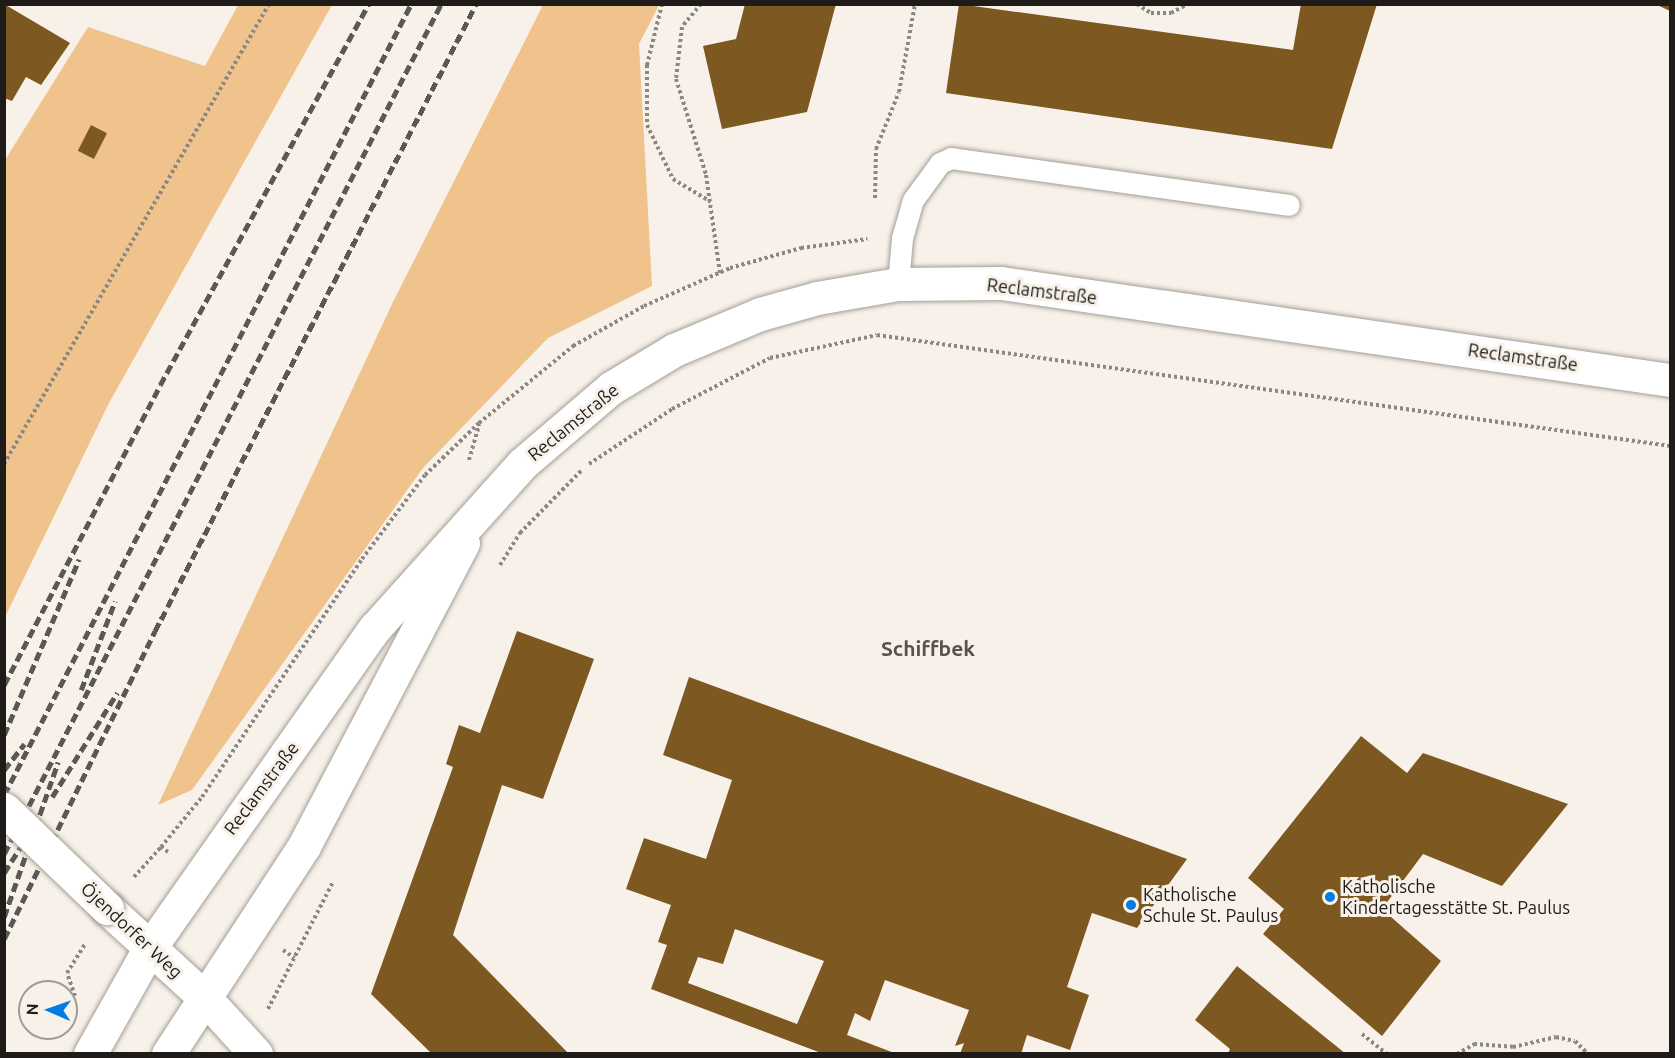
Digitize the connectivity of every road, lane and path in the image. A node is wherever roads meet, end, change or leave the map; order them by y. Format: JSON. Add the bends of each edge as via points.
{"nodes":[{"id":1,"x":269,"y":4,"type":"edge"},
{"id":2,"x":662,"y":4,"type":"edge"},
{"id":3,"x":701,"y":4,"type":"edge"},
{"id":4,"x":915,"y":4,"type":"edge"},
{"id":5,"x":1137,"y":4,"type":"edge"},
{"id":6,"x":1188,"y":4,"type":"edge"},
{"id":7,"x":711,"y":202,"type":"junction"},
{"id":8,"x":876,"y":202,"type":"dead end"},
{"id":9,"x":1288,"y":205,"type":"dead end"},
{"id":10,"x":720,"y":273,"type":"dead end"},
{"id":11,"x":898,"y":284,"type":"junction"},
{"id":12,"x":1671,"y":380,"type":"edge"},
{"id":13,"x":1671,"y":446,"type":"edge"},
{"id":14,"x":4,"y":464,"type":"edge"},
{"id":15,"x":479,"y":512,"type":"junction"},
{"id":16,"x":495,"y":573,"type":"dead end"},
{"id":17,"x":4,"y":809,"type":"edge"},
{"id":18,"x":318,"y":910,"type":"dead end"},
{"id":19,"x":149,"y":949,"type":"junction"},
{"id":20,"x":205,"y":998,"type":"junction"},
{"id":21,"x":1362,"y":1034,"type":"dead end"},
{"id":22,"x":252,"y":1050,"type":"edge"},
{"id":23,"x":90,"y":1053,"type":"edge"},
{"id":24,"x":168,"y":1053,"type":"edge"},
{"id":25,"x":1386,"y":1053,"type":"edge"},
{"id":26,"x":1457,"y":1053,"type":"edge"},
{"id":27,"x":1588,"y":1053,"type":"edge"}],
"edges":[{"from":1,"to":14,"type":"path"},
{"from":2,"to":7,"type":"path","via":[[647,65],[646,125],[673,179]]},
{"from":3,"to":7,"type":"path","via":[[682,27],[676,79]]},
{"from":4,"to":8,"type":"path","via":[[899,92],[876,149]]},
{"from":5,"to":6,"type":"path","via":[[1161,13]]},
{"from":7,"to":10,"type":"path"},
{"from":9,"to":11,"type":"lane","via":[[951,158],[940,163],[913,200],[902,238]]},
{"from":11,"to":12,"type":"street","name":"Reclamstraße","via":[[1001,283]]},
{"from":11,"to":15,"type":"street","name":"Reclamstraße","via":[[780,307],[674,350],[611,388],[522,464]]},
{"from":13,"to":16,"type":"path","via":[[877,335],[770,358],[672,409],[585,466],[520,533]]},
{"from":15,"to":19,"type":"street","name":"Reclamstraße","via":[[375,628]]},
{"from":15,"to":20,"type":"street","name":"Reclamstraße","via":[[304,846]]},
{"from":17,"to":19,"type":"street","name":"Öjendorfer Weg","bridge":true},
{"from":18,"to":22,"type":"path"},
{"from":19,"to":20,"type":"street","name":"Öjendorfer Weg"},
{"from":19,"to":23,"type":"street","name":"Reclamstraße"},
{"from":20,"to":22,"type":"street","name":"Öjendorfer Weg"},
{"from":20,"to":24,"type":"street","name":"Reclamstraße"},
{"from":21,"to":25,"type":"path"},
{"from":26,"to":27,"type":"path","via":[[1474,1044],[1513,1047],[1556,1037],[1575,1041]]}]}
